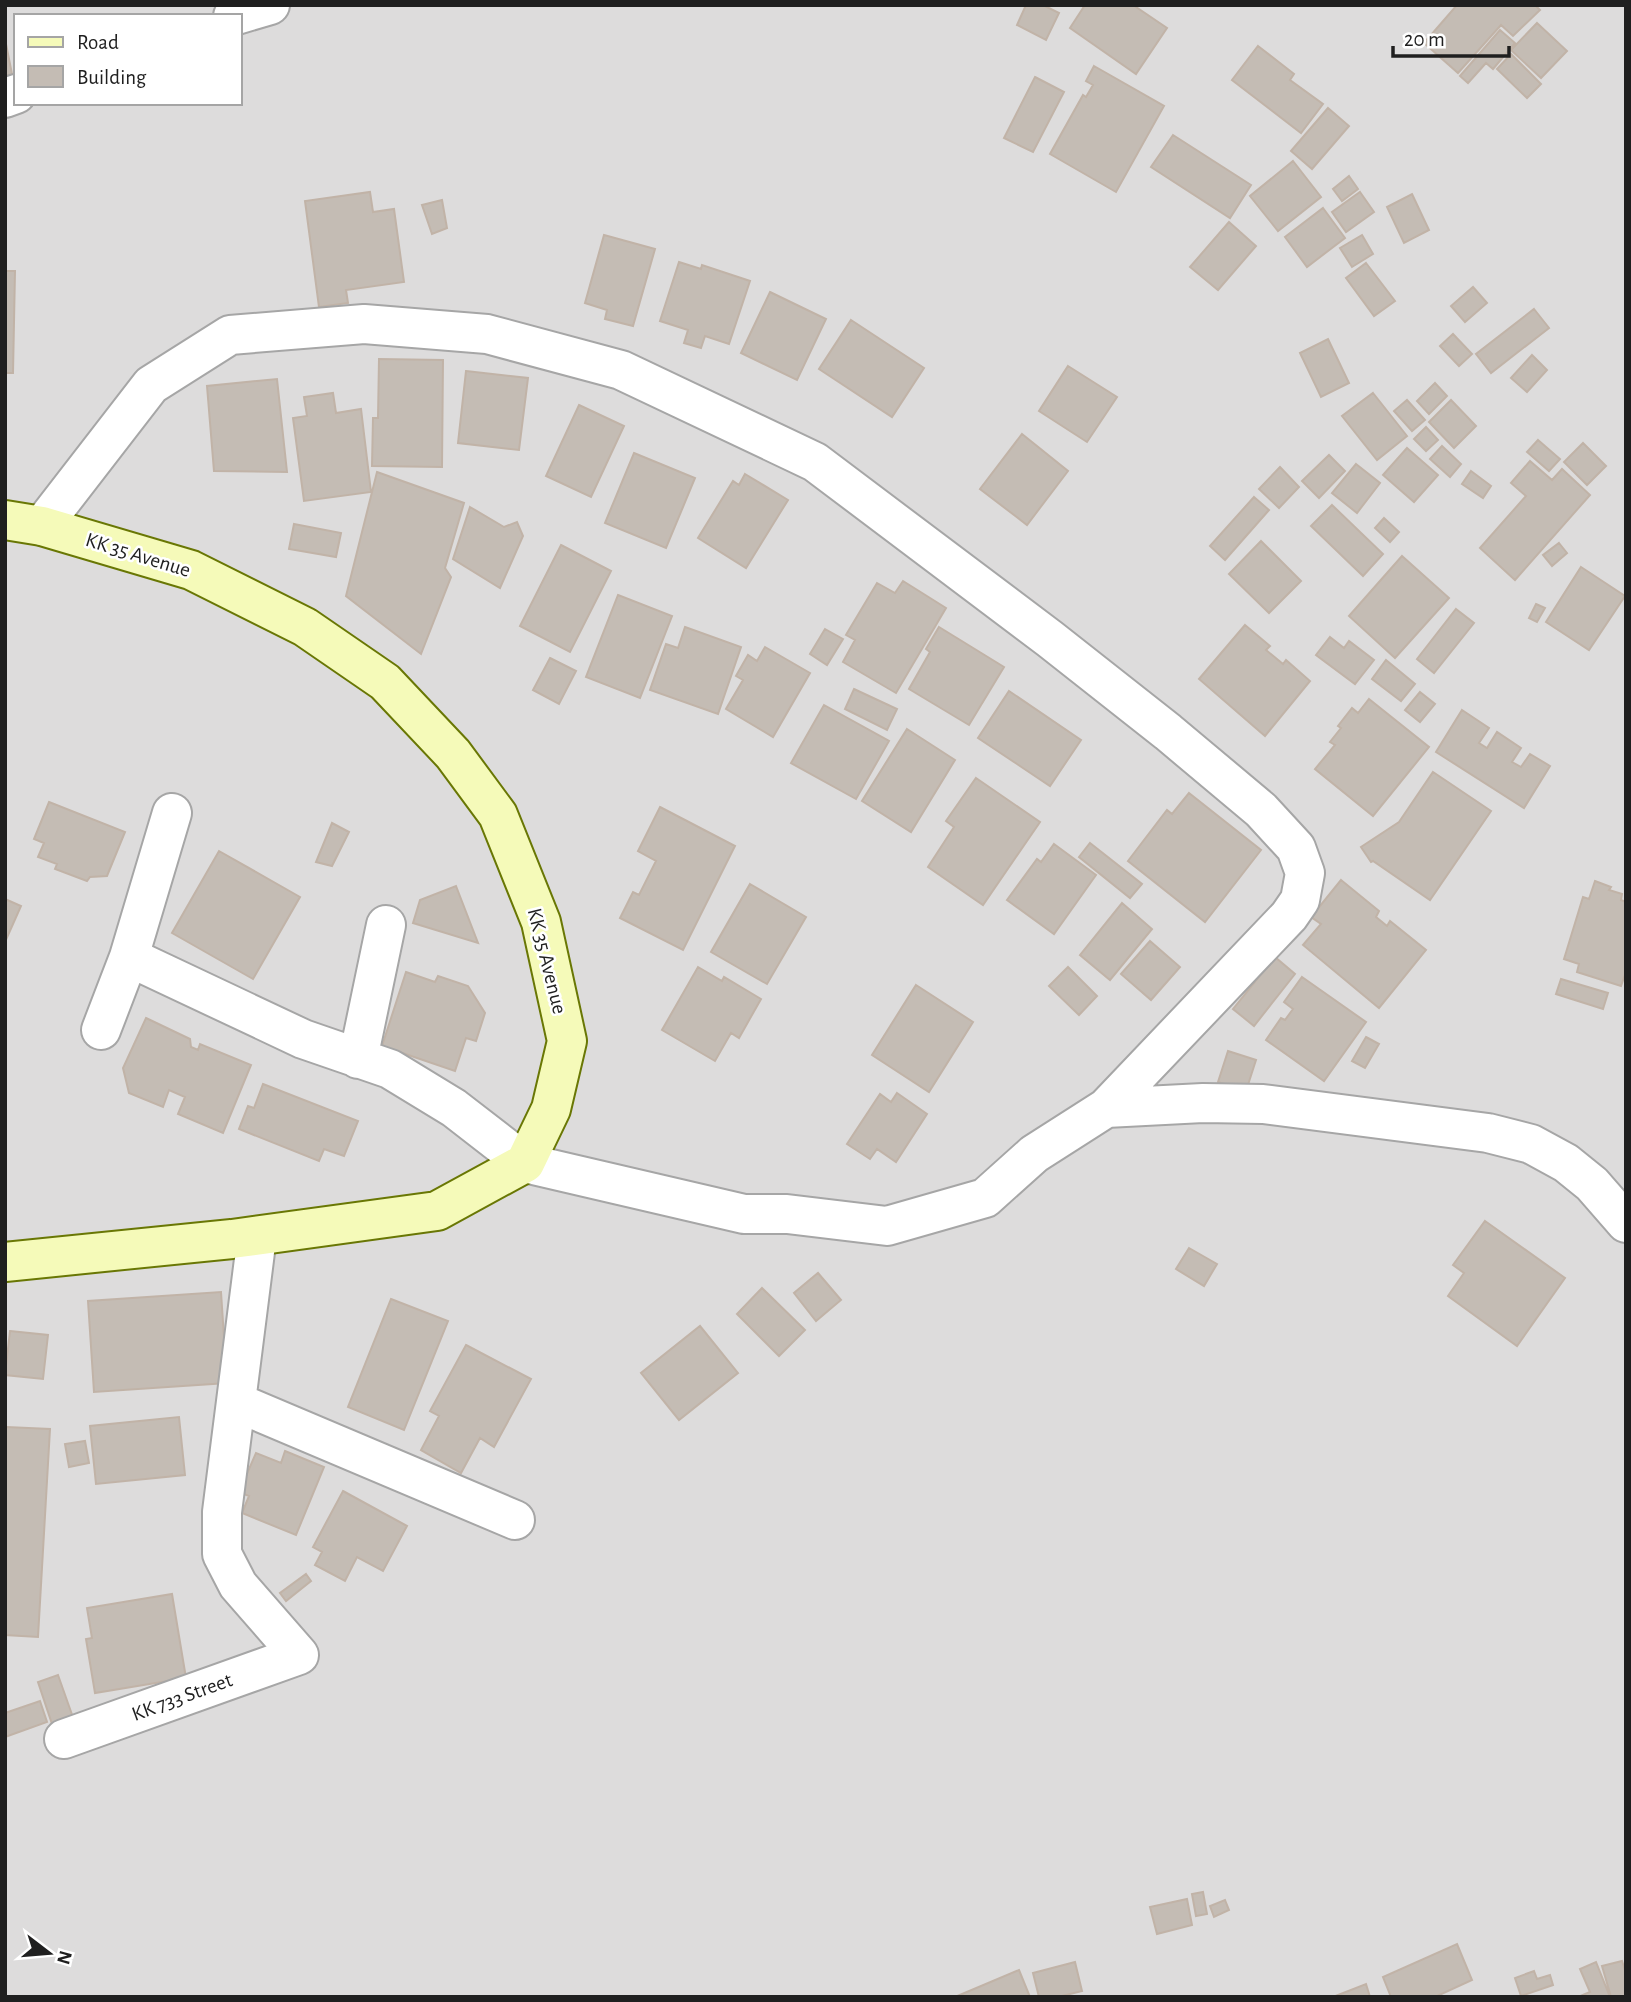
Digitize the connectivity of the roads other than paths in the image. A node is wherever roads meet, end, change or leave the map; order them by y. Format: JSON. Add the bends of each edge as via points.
{"nodes":[{"id":1,"x":270,"y":5,"type":"edge"},
{"id":2,"x":240,"y":14,"type":"edge"},
{"id":3,"x":5,"y":520,"type":"edge"},
{"id":4,"x":42,"y":526,"type":"junction"},
{"id":5,"x":172,"y":813,"type":"dead end"},
{"id":6,"x":386,"y":925,"type":"dead end"},
{"id":7,"x":129,"y":957,"type":"junction"},
{"id":8,"x":101,"y":1030,"type":"dead end"},
{"id":9,"x":359,"y":1059,"type":"junction"},
{"id":10,"x":1106,"y":1108,"type":"junction"},
{"id":11,"x":525,"y":1163,"type":"junction"},
{"id":12,"x":1626,"y":1223,"type":"edge"},
{"id":13,"x":257,"y":1236,"type":"junction"},
{"id":14,"x":5,"y":1262,"type":"edge"},
{"id":15,"x":236,"y":1402,"type":"junction"},
{"id":16,"x":515,"y":1520,"type":"dead end"},
{"id":17,"x":64,"y":1740,"type":"dead end"}],
"edges":[{"from":1,"to":2,"type":"street"},
{"from":3,"to":4,"type":"main road","name":"KK 35 Avenue"},
{"from":4,"to":10,"type":"street","via":[[151,385],[230,335],[300,329],[364,324],[487,334],[621,370],[815,462],[1168,732],[1261,810],[1296,848],[1305,873],[1300,900],[1289,916]]},
{"from":4,"to":11,"type":"main road","name":"KK 35 Avenue","via":[[191,570],[305,627],[385,682],[453,754],[498,815],[513,851],[541,922],[567,1041],[551,1109]]},
{"from":5,"to":7,"type":"street"},
{"from":6,"to":9,"type":"street"},
{"from":7,"to":8,"type":"street"},
{"from":7,"to":9,"type":"street","via":[[303,1039]]},
{"from":9,"to":11,"type":"street","via":[[390,1069],[454,1108]]},
{"from":10,"to":11,"type":"street","via":[[1034,1154],[985,1198],[887,1226],[787,1214],[744,1214]]},
{"from":10,"to":12,"type":"street","via":[[1263,1104],[1488,1133],[1531,1144],[1566,1163],[1592,1184]]},
{"from":11,"to":13,"type":"main road","via":[[437,1211]]},
{"from":13,"to":14,"type":"main road"},
{"from":13,"to":15,"type":"street"},
{"from":15,"to":16,"type":"street"},
{"from":15,"to":17,"type":"street","name":"KK 733 Street","via":[[222,1511],[222,1554],[239,1585],[299,1655]]}]}
